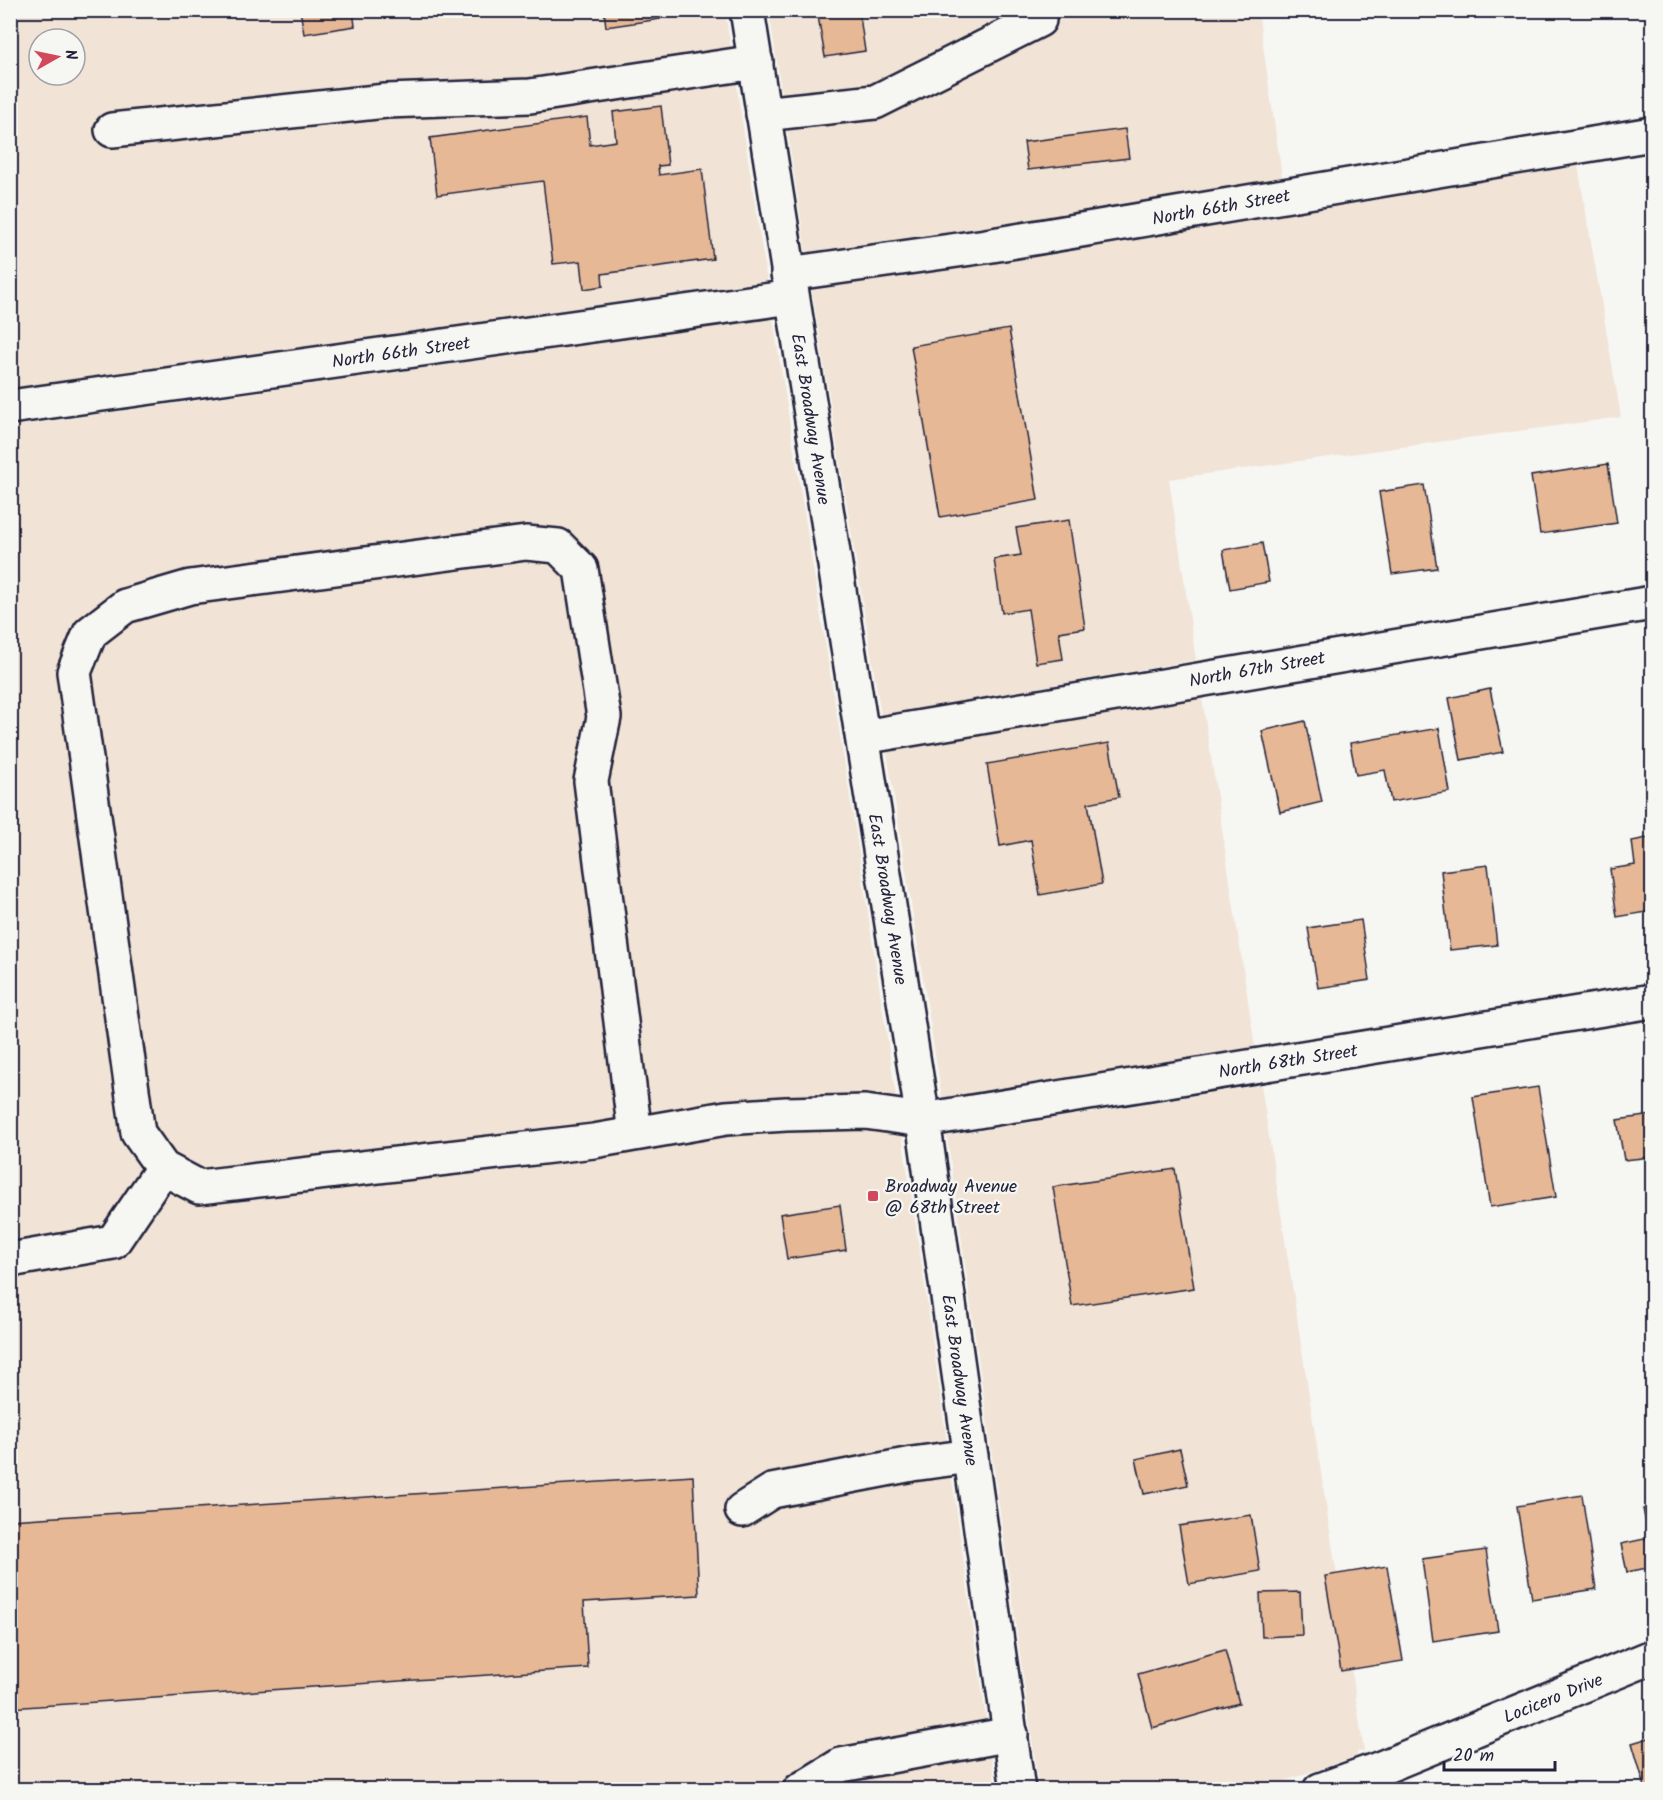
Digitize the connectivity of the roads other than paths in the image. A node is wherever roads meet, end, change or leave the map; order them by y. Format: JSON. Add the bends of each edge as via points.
{"nodes":[{"id":1,"x":747,"y":10,"type":"edge"},
{"id":2,"x":1039,"y":20,"type":"dead end"},
{"id":3,"x":756,"y":62,"type":"junction"},
{"id":4,"x":763,"y":114,"type":"junction"},
{"id":5,"x":112,"y":130,"type":"dead end"},
{"id":6,"x":1653,"y":134,"type":"edge"},
{"id":7,"x":790,"y":286,"type":"junction"},
{"id":8,"x":10,"y":407,"type":"edge"},
{"id":9,"x":1653,"y":603,"type":"edge"},
{"id":10,"x":863,"y":737,"type":"junction"},
{"id":11,"x":1653,"y":1000,"type":"edge"},
{"id":12,"x":923,"y":1120,"type":"junction"},
{"id":13,"x":635,"y":1134,"type":"junction"},
{"id":14,"x":163,"y":1168,"type":"junction"},
{"id":15,"x":10,"y":1260,"type":"edge"},
{"id":16,"x":971,"y":1456,"type":"junction"},
{"id":17,"x":742,"y":1510,"type":"dead end"},
{"id":18,"x":1653,"y":1657,"type":"edge"},
{"id":19,"x":1011,"y":1734,"type":"junction"},
{"id":20,"x":1382,"y":1779,"type":"edge"},
{"id":21,"x":800,"y":1790,"type":"edge"},
{"id":22,"x":1018,"y":1790,"type":"edge"},
{"id":23,"x":1320,"y":1790,"type":"edge"}],
"edges":[{"from":1,"to":3,"type":"street","name":"East Broadway Avenue"},
{"from":2,"to":4,"type":"street","via":[[875,102]]},
{"from":3,"to":4,"type":"street","name":"East Broadway Avenue"},
{"from":3,"to":5,"type":"street","via":[[530,96],[386,102]]},
{"from":4,"to":7,"type":"street","name":"East Broadway Avenue"},
{"from":6,"to":7,"type":"street","name":"North 66th Street","via":[[986,246]]},
{"from":7,"to":8,"type":"street","name":"North 66th Street"},
{"from":7,"to":10,"type":"street","name":"East Broadway Avenue"},
{"from":9,"to":10,"type":"street","name":"North 67th Street"},
{"from":10,"to":12,"type":"street","name":"East Broadway Avenue"},
{"from":11,"to":12,"type":"street","name":"North 68th Street"},
{"from":12,"to":13,"type":"street","name":"North 68th Street","via":[[865,1112],[786,1114],[726,1118]]},
{"from":12,"to":16,"type":"street","name":"East Broadway Avenue"},
{"from":13,"to":14,"type":"street","name":"North 68th Street","via":[[199,1187]]},
{"from":13,"to":14,"type":"street","via":[[591,781],[604,717],[581,569],[558,546],[526,543],[190,587],[125,606],[90,633],[74,672],[77,696],[138,1133]]},
{"from":14,"to":15,"type":"street","via":[[113,1242]]},
{"from":16,"to":17,"type":"street","via":[[772,1491]]},
{"from":16,"to":19,"type":"street","name":"East Broadway Avenue"},
{"from":18,"to":20,"type":"street","name":"Locicero Drive"},
{"from":19,"to":21,"type":"street","via":[[841,1765]]},
{"from":19,"to":22,"type":"street","name":"East Broadway Avenue"},
{"from":20,"to":23,"type":"street","name":"Locicero Drive"}]}
